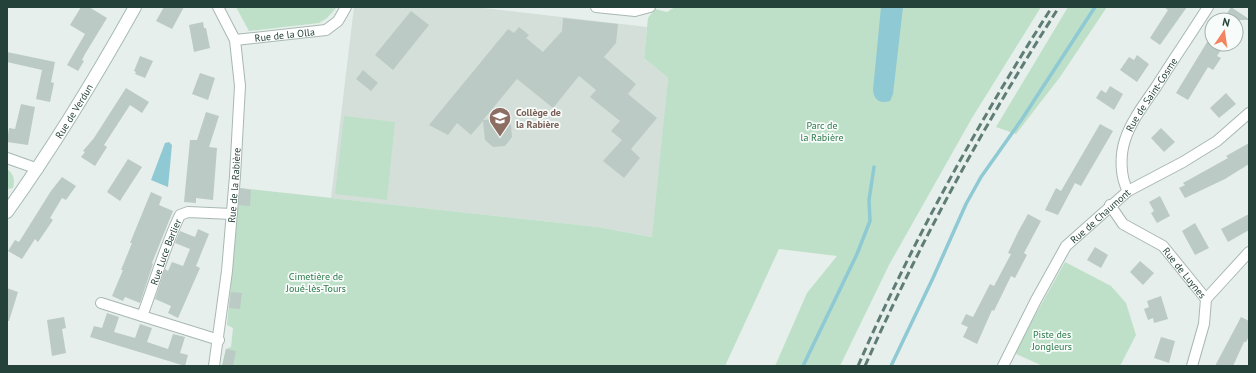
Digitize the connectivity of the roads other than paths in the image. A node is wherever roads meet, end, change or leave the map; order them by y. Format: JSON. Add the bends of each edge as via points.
{"nodes":[{"id":1,"x":135,"y":7,"type":"edge"},
{"id":2,"x":218,"y":7,"type":"edge"},
{"id":3,"x":346,"y":7,"type":"edge"},
{"id":4,"x":596,"y":7,"type":"edge"},
{"id":5,"x":650,"y":7,"type":"edge"},
{"id":6,"x":1208,"y":7,"type":"edge"},
{"id":7,"x":235,"y":40,"type":"junction"},
{"id":8,"x":1249,"y":113,"type":"edge"},
{"id":9,"x":7,"y":158,"type":"edge"},
{"id":10,"x":38,"y":169,"type":"junction"},
{"id":11,"x":1128,"y":191,"type":"junction"},
{"id":12,"x":1110,"y":205,"type":"junction"},
{"id":13,"x":7,"y":212,"type":"edge"},
{"id":14,"x":232,"y":214,"type":"junction"},
{"id":15,"x":1249,"y":252,"type":"edge"},
{"id":16,"x":1206,"y":299,"type":"junction"},
{"id":17,"x":101,"y":303,"type":"dead end"},
{"id":18,"x":142,"y":316,"type":"junction"},
{"id":19,"x":219,"y":340,"type":"junction"},
{"id":20,"x":214,"y":366,"type":"edge"},
{"id":21,"x":1003,"y":366,"type":"edge"},
{"id":22,"x":1192,"y":366,"type":"edge"}],
"edges":[{"from":1,"to":10,"type":"main road","name":"Rue de Verdun"},
{"from":2,"to":7,"type":"street","name":"Rue de la Rabière"},
{"from":3,"to":7,"type":"street","name":"Rue de la Olla","via":[[338,21],[326,30]]},
{"from":4,"to":5,"type":"street","via":[[635,11]]},
{"from":6,"to":11,"type":"street","name":"Rue de Saint-Cosme","via":[[1129,131],[1122,164],[1124,184]]},
{"from":7,"to":14,"type":"street","name":"Rue de la Rabière","via":[[240,86]]},
{"from":8,"to":11,"type":"street","name":"Rue de Chaumont","via":[[1217,141]]},
{"from":9,"to":10,"type":"street"},
{"from":10,"to":13,"type":"main road","name":"Rue de Verdun"},
{"from":11,"to":12,"type":"street","name":"Rue de Chaumont"},
{"from":12,"to":16,"type":"street","name":"Rue de Luynes","via":[[1123,224],[1163,246]]},
{"from":12,"to":21,"type":"street","name":"Rue de Chaumont","via":[[1066,246]]},
{"from":14,"to":18,"type":"street","name":"Rue Luce Barlier","via":[[188,212],[180,215],[166,246]]},
{"from":14,"to":19,"type":"street","name":"Rue de la Rabière"},
{"from":15,"to":16,"type":"street"},
{"from":16,"to":22,"type":"street","name":"Rue de Luynes","via":[[1204,324]]},
{"from":17,"to":18,"type":"street"},
{"from":18,"to":19,"type":"street"},
{"from":19,"to":20,"type":"street","name":"Rue de la Rabière"}]}
